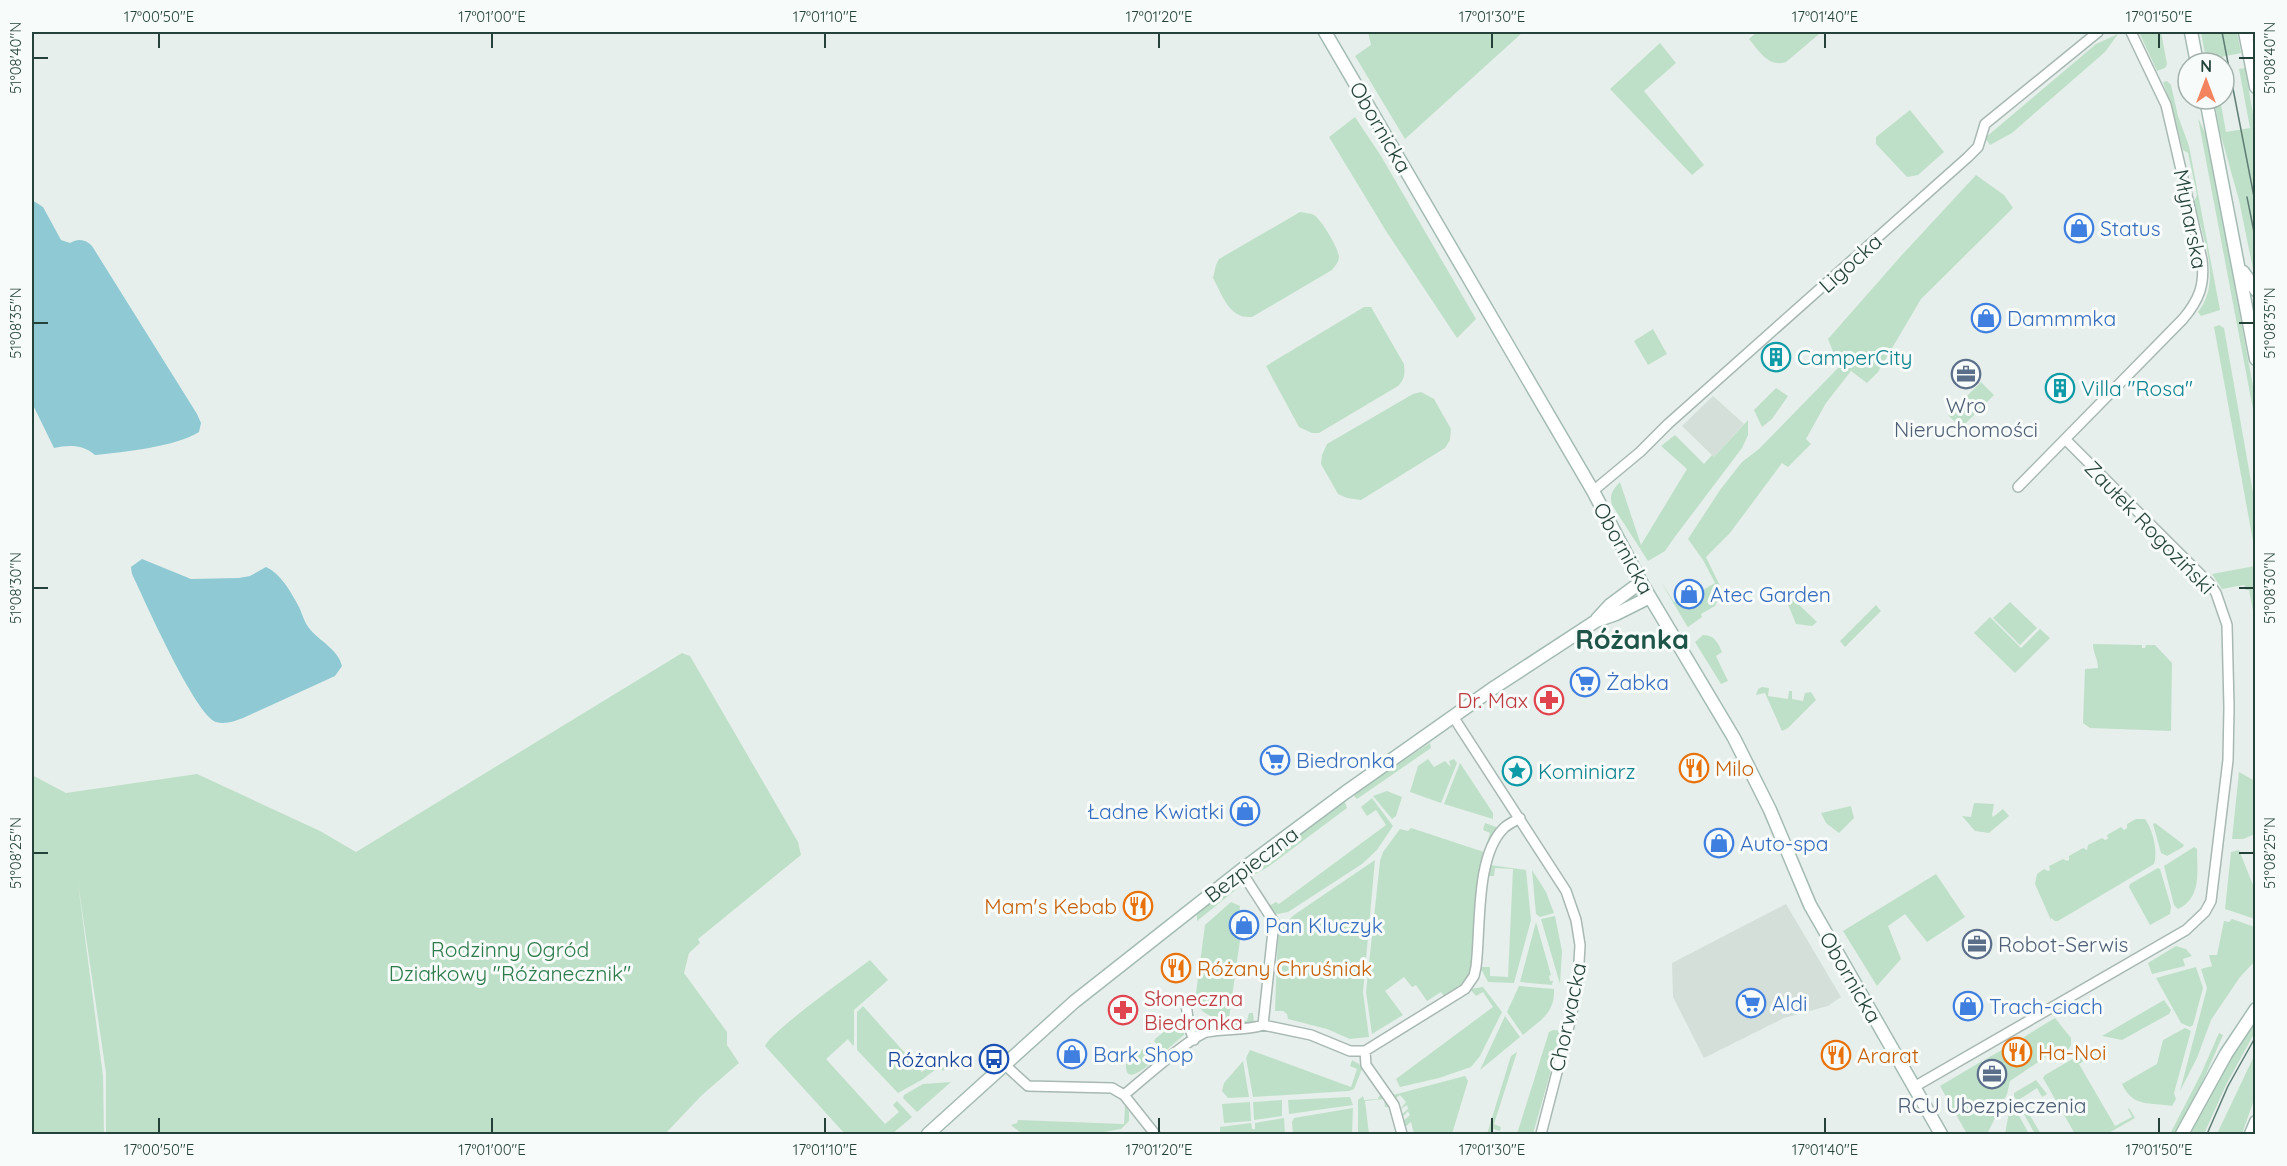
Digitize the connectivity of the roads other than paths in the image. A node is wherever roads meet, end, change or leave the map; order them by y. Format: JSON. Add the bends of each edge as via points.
{"nodes":[{"id":1,"x":1325,"y":32,"type":"edge"},
{"id":2,"x":2098,"y":32,"type":"edge"},
{"id":3,"x":2131,"y":32,"type":"edge"},
{"id":4,"x":2191,"y":32,"type":"edge"},
{"id":5,"x":2249,"y":34,"type":"edge"},
{"id":6,"x":2195,"y":51,"type":"edge"},
{"id":7,"x":2256,"y":87,"type":"edge"},
{"id":8,"x":2208,"y":111,"type":"edge"},
{"id":9,"x":2239,"y":266,"type":"junction"},
{"id":10,"x":2256,"y":290,"type":"edge"},
{"id":11,"x":2256,"y":359,"type":"edge"},
{"id":12,"x":2065,"y":440,"type":"junction"},
{"id":13,"x":2018,"y":487,"type":"dead end"},
{"id":14,"x":1593,"y":491,"type":"junction"},
{"id":15,"x":1641,"y":582,"type":"junction"},
{"id":16,"x":1650,"y":597,"type":"junction"},
{"id":17,"x":1596,"y":621,"type":"junction"},
{"id":18,"x":1454,"y":718,"type":"junction"},
{"id":19,"x":1520,"y":818,"type":"junction"},
{"id":20,"x":1241,"y":871,"type":"junction"},
{"id":21,"x":1186,"y":1003,"type":"dead end"},
{"id":22,"x":2256,"y":1009,"type":"edge"},
{"id":23,"x":1263,"y":1025,"type":"junction"},
{"id":24,"x":1194,"y":1040,"type":"junction"},
{"id":25,"x":1365,"y":1051,"type":"junction"},
{"id":26,"x":1005,"y":1065,"type":"junction"},
{"id":27,"x":1914,"y":1088,"type":"junction"},
{"id":28,"x":1124,"y":1095,"type":"junction"},
{"id":29,"x":2256,"y":1122,"type":"edge"},
{"id":30,"x":928,"y":1134,"type":"edge"},
{"id":31,"x":1155,"y":1134,"type":"edge"},
{"id":32,"x":1402,"y":1134,"type":"edge"},
{"id":33,"x":1541,"y":1134,"type":"edge"},
{"id":34,"x":1941,"y":1134,"type":"edge"},
{"id":35,"x":2182,"y":1134,"type":"edge"},
{"id":36,"x":2251,"y":1134,"type":"edge"}],
"edges":[{"from":1,"to":14,"type":"main road","name":"Obornicka"},
{"from":2,"to":14,"type":"street","name":"Ligocka","via":[[1984,124],[1978,147],[1968,157]]},
{"from":3,"to":12,"type":"street","name":"Młynarska","via":[[2166,105],[2202,260],[2203,287],[2183,319]]},
{"from":4,"to":6,"type":"main road"},
{"from":5,"to":7,"type":"main road"},
{"from":8,"to":9,"type":"main road"},
{"from":9,"to":10,"type":"main road"},
{"from":9,"to":11,"type":"main road"},
{"from":12,"to":13,"type":"street","name":"Młynarska"},
{"from":12,"to":27,"type":"street","name":"Zaułek Rogoziński","via":[[2209,583],[2227,625],[2228,760],[2208,907],[2186,930]]},
{"from":14,"to":15,"type":"main road","name":"Obornicka"},
{"from":15,"to":16,"type":"main road","name":"Obornicka"},
{"from":15,"to":17,"type":"main road","name":"Bezpieczna"},
{"from":16,"to":17,"type":"main road","name":"Bezpieczna"},
{"from":16,"to":27,"type":"main road","name":"Obornicka","via":[[1744,758],[1810,905]]},
{"from":17,"to":18,"type":"main road","name":"Bezpieczna"},
{"from":18,"to":19,"type":"street","name":"Chorwacka"},
{"from":18,"to":20,"type":"main road","name":"Bezpieczna"},
{"from":19,"to":25,"type":"street","via":[[1504,828],[1489,855],[1482,880],[1476,967],[1465,989]]},
{"from":19,"to":33,"type":"street","name":"Chorwacka","via":[[1566,891],[1580,945],[1574,1002]]},
{"from":20,"to":23,"type":"street","via":[[1274,922]]},
{"from":20,"to":26,"type":"main road","name":"Bezpieczna","via":[[1074,1002]]},
{"from":21,"to":24,"type":"street"},
{"from":22,"to":35,"type":"main road"},
{"from":23,"to":24,"type":"street","via":[[1207,1032]]},
{"from":23,"to":25,"type":"street","via":[[1311,1035],[1350,1051]]},
{"from":24,"to":28,"type":"street"},
{"from":25,"to":32,"type":"street","via":[[1366,1065],[1394,1105]]},
{"from":26,"to":28,"type":"street","via":[[1028,1086],[1112,1088]]},
{"from":26,"to":30,"type":"main road","name":"Bezpieczna"},
{"from":27,"to":34,"type":"main road","name":"Obornicka"},
{"from":28,"to":31,"type":"street"},
{"from":29,"to":36,"type":"main road"}]}
